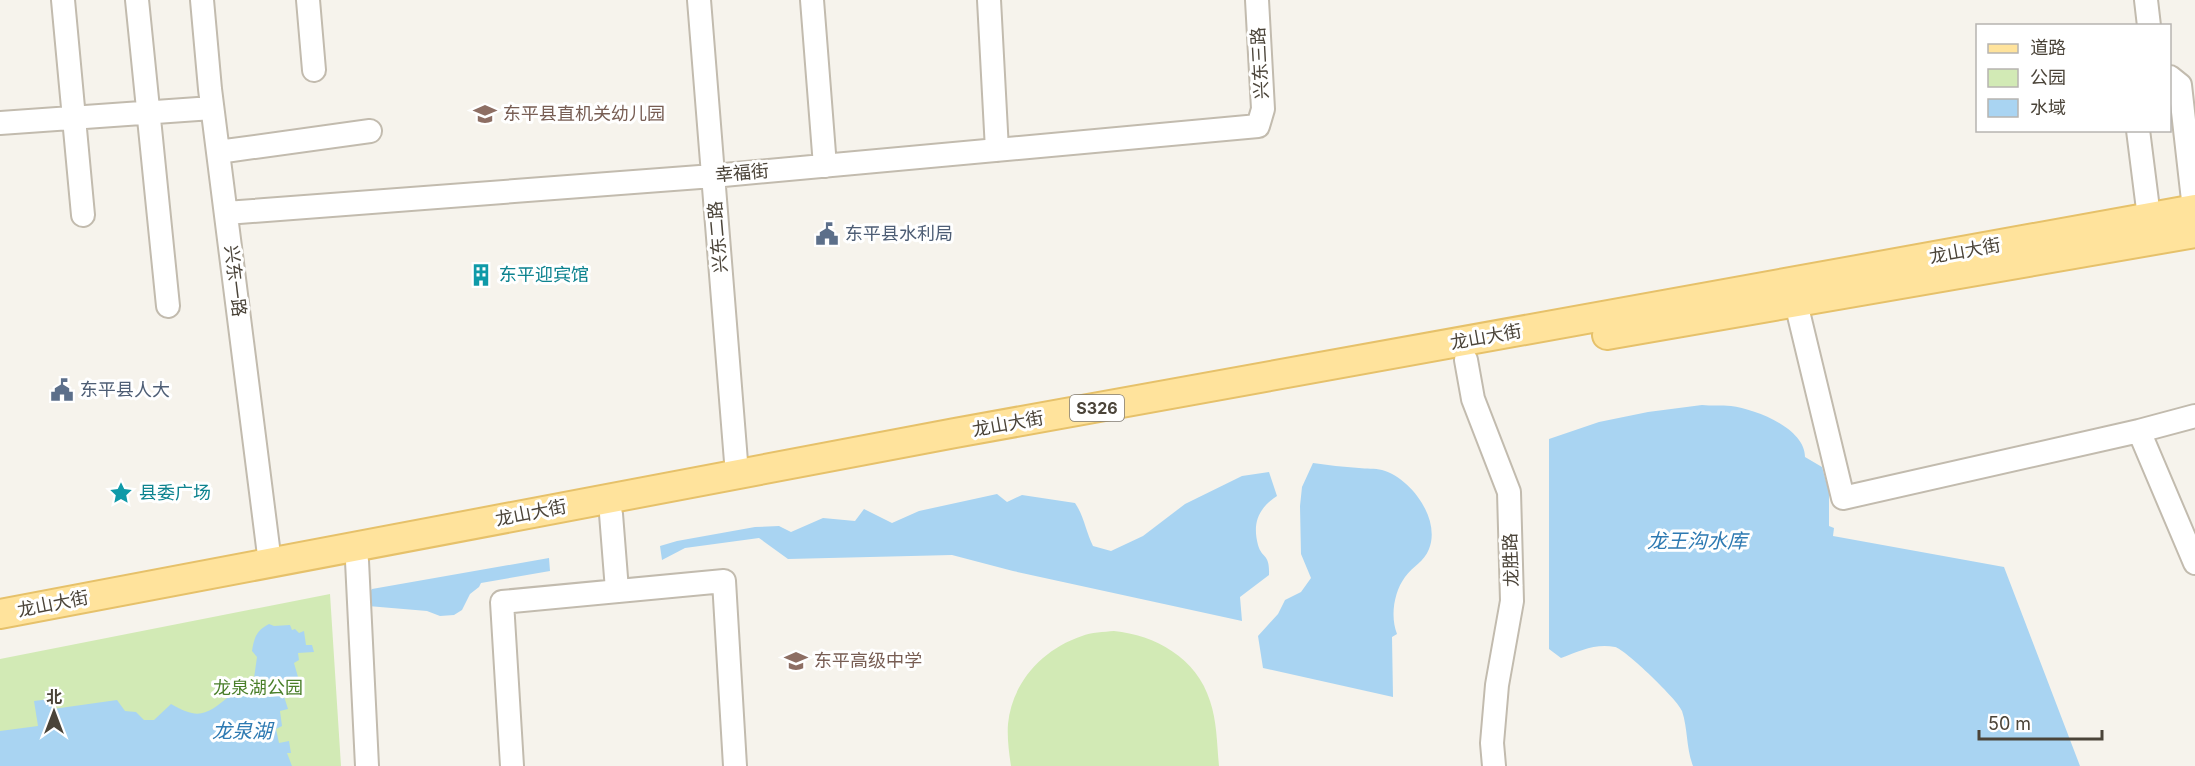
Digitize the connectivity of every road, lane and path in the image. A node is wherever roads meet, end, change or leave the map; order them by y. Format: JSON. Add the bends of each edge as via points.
{"nodes":[{"id":1,"x":63,"y":0,"type":"edge"},
{"id":2,"x":137,"y":0,"type":"edge"},
{"id":3,"x":202,"y":0,"type":"edge"},
{"id":4,"x":308,"y":0,"type":"edge"},
{"id":5,"x":699,"y":0,"type":"edge"},
{"id":6,"x":812,"y":0,"type":"edge"},
{"id":7,"x":989,"y":0,"type":"edge"},
{"id":8,"x":1257,"y":0,"type":"edge"},
{"id":9,"x":2146,"y":0,"type":"edge"},
{"id":10,"x":2149,"y":24,"type":"edge"},
{"id":11,"x":314,"y":70,"type":"dead end"},
{"id":12,"x":2171,"y":78,"type":"edge"},
{"id":13,"x":212,"y":108,"type":"junction"},
{"id":14,"x":149,"y":112,"type":"junction"},
{"id":15,"x":74,"y":117,"type":"junction"},
{"id":16,"x":0,"y":123,"type":"edge"},
{"id":17,"x":1258,"y":126,"type":"joint"},
{"id":18,"x":370,"y":131,"type":"dead end"},
{"id":19,"x":2138,"y":132,"type":"edge"},
{"id":20,"x":997,"y":150,"type":"junction"},
{"id":21,"x":218,"y":152,"type":"junction"},
{"id":22,"x":825,"y":166,"type":"junction"},
{"id":23,"x":713,"y":176,"type":"junction"},
{"id":24,"x":226,"y":213,"type":"junction"},
{"id":25,"x":83,"y":215,"type":"dead end"},
{"id":26,"x":2195,"y":217,"type":"edge"},
{"id":27,"x":2150,"y":229,"type":"junction"},
{"id":28,"x":1796,"y":303,"type":"junction"},
{"id":29,"x":168,"y":306,"type":"dead end"},
{"id":30,"x":1466,"y":360,"type":"junction"},
{"id":31,"x":2195,"y":416,"type":"edge"},
{"id":32,"x":2139,"y":431,"type":"junction"},
{"id":33,"x":737,"y":474,"type":"junction"},
{"id":34,"x":610,"y":513,"type":"junction"},
{"id":35,"x":357,"y":561,"type":"junction"},
{"id":36,"x":270,"y":562,"type":"junction"},
{"id":37,"x":2195,"y":563,"type":"edge"},
{"id":38,"x":617,"y":590,"type":"junction"},
{"id":39,"x":0,"y":614,"type":"edge"},
{"id":40,"x":0,"y":629,"type":"edge"},
{"id":41,"x":367,"y":766,"type":"edge"},
{"id":42,"x":512,"y":766,"type":"edge"},
{"id":43,"x":735,"y":766,"type":"edge"},
{"id":44,"x":1494,"y":766,"type":"edge"}],
"edges":[{"from":1,"to":15,"type":"street"},
{"from":2,"to":14,"type":"street"},
{"from":3,"to":13,"type":"street","name":"兴东一路"},
{"from":4,"to":11,"type":"street"},
{"from":5,"to":23,"type":"street","name":"兴东二路"},
{"from":6,"to":22,"type":"street"},
{"from":7,"to":20,"type":"street"},
{"from":8,"to":17,"type":"street","name":"兴东三路","via":[[1263,110]]},
{"from":9,"to":10,"type":"street"},
{"from":12,"to":26,"type":"street","via":[[2180,85]]},
{"from":13,"to":14,"type":"street"},
{"from":13,"to":21,"type":"street","name":"兴东一路"},
{"from":14,"to":15,"type":"street"},
{"from":14,"to":29,"type":"street"},
{"from":15,"to":16,"type":"street"},
{"from":15,"to":25,"type":"street"},
{"from":17,"to":20,"type":"street","name":"幸福街"},
{"from":18,"to":21,"type":"street"},
{"from":19,"to":27,"type":"street"},
{"from":20,"to":22,"type":"street","name":"幸福街"},
{"from":21,"to":24,"type":"street","name":"兴东一路"},
{"from":22,"to":23,"type":"street","name":"幸福街"},
{"from":23,"to":24,"type":"street","name":"幸福街"},
{"from":23,"to":33,"type":"street","name":"兴东二路"},
{"from":24,"to":36,"type":"street","name":"兴东一路"},
{"from":26,"to":27,"type":"main road","name":"龙山大街","number":"S326"},
{"from":27,"to":28,"type":"main road","name":"龙山大街","number":"S326"},
{"from":27,"to":33,"type":"main road","name":"龙山大街","number":"S326"},
{"from":28,"to":30,"type":"main road","name":"龙山大街","number":"S326"},
{"from":28,"to":32,"type":"street","via":[[1843,498]]},
{"from":30,"to":34,"type":"main road","name":"龙山大街","number":"S326"},
{"from":30,"to":44,"type":"street","name":"龙胜路","via":[[1473,399],[1509,492],[1512,601],[1497,685]]},
{"from":31,"to":32,"type":"street"},
{"from":32,"to":37,"type":"street"},
{"from":33,"to":36,"type":"main road","name":"龙山大街","number":"S326"},
{"from":34,"to":35,"type":"main road","name":"龙山大街","number":"S326"},
{"from":34,"to":38,"type":"street"},
{"from":35,"to":40,"type":"main road","name":"龙山大街","number":"S326"},
{"from":35,"to":41,"type":"street"},
{"from":36,"to":39,"type":"main road","name":"龙山大街","number":"S326"},
{"from":38,"to":42,"type":"street","via":[[502,602]]},
{"from":38,"to":43,"type":"street","via":[[724,581]]}]}
